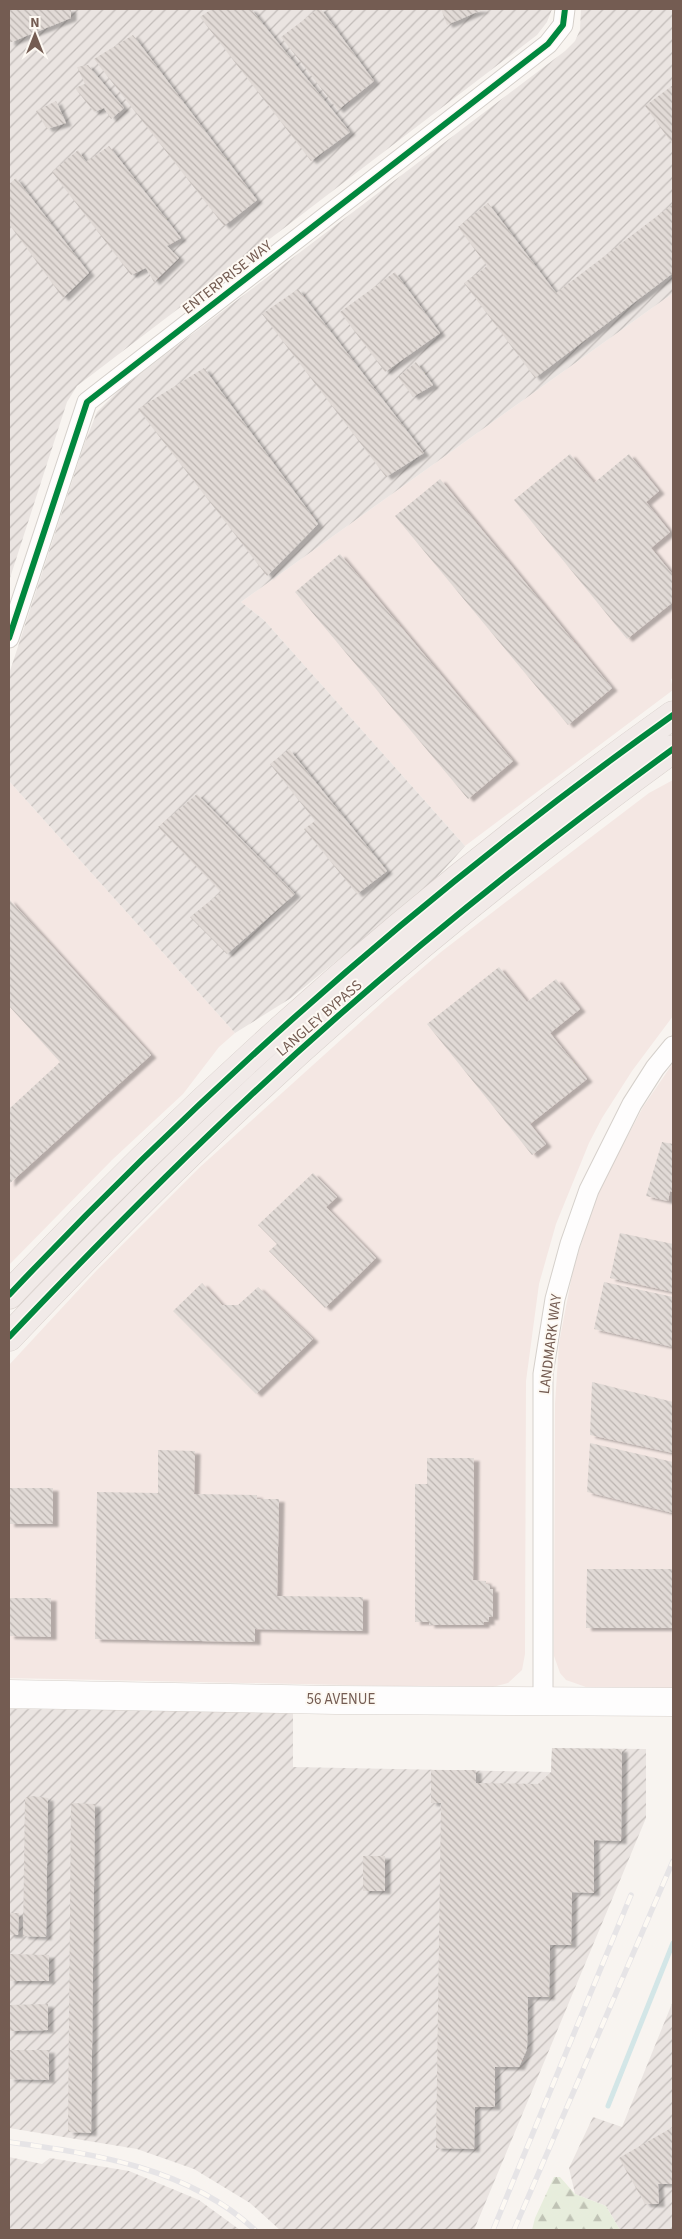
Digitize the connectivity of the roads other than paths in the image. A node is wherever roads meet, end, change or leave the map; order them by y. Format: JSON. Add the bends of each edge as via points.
{"nodes":[{"id":1,"x":565,"y":9,"type":"edge"},
{"id":2,"x":9,"y":638,"type":"edge"},
{"id":3,"x":673,"y":715,"type":"edge"},
{"id":4,"x":673,"y":749,"type":"edge"},
{"id":5,"x":673,"y":768,"type":"edge"},
{"id":6,"x":642,"y":772,"type":"junction"},
{"id":7,"x":673,"y":1046,"type":"edge"},
{"id":8,"x":9,"y":1295,"type":"edge"},
{"id":9,"x":9,"y":1337,"type":"edge"},
{"id":10,"x":9,"y":1694,"type":"edge"},
{"id":11,"x":543,"y":1701,"type":"junction"},
{"id":12,"x":673,"y":1702,"type":"edge"}],
"edges":[{"from":1,"to":2,"type":"street","name":"ENTERPRISE WAY","via":[[563,24],[548,44],[87,402]]},
{"from":3,"to":8,"type":"highway","name":"LANGLEY BYPASS","via":[[533,819],[317,997],[149,1152]]},
{"from":4,"to":6,"type":"highway","name":"LANGLEY BYPASS"},
{"from":5,"to":6,"type":"highway"},
{"from":6,"to":9,"type":"highway","name":"LANGLEY BYPASS","via":[[428,940],[250,1095]]},
{"from":7,"to":11,"type":"street","name":"LANDMARK WAY","via":[[632,1104],[589,1190],[554,1299],[543,1374]]},
{"from":10,"to":11,"type":"main road","name":"56 AVENUE"},
{"from":11,"to":12,"type":"main road","name":"56 AVENUE"}]}
